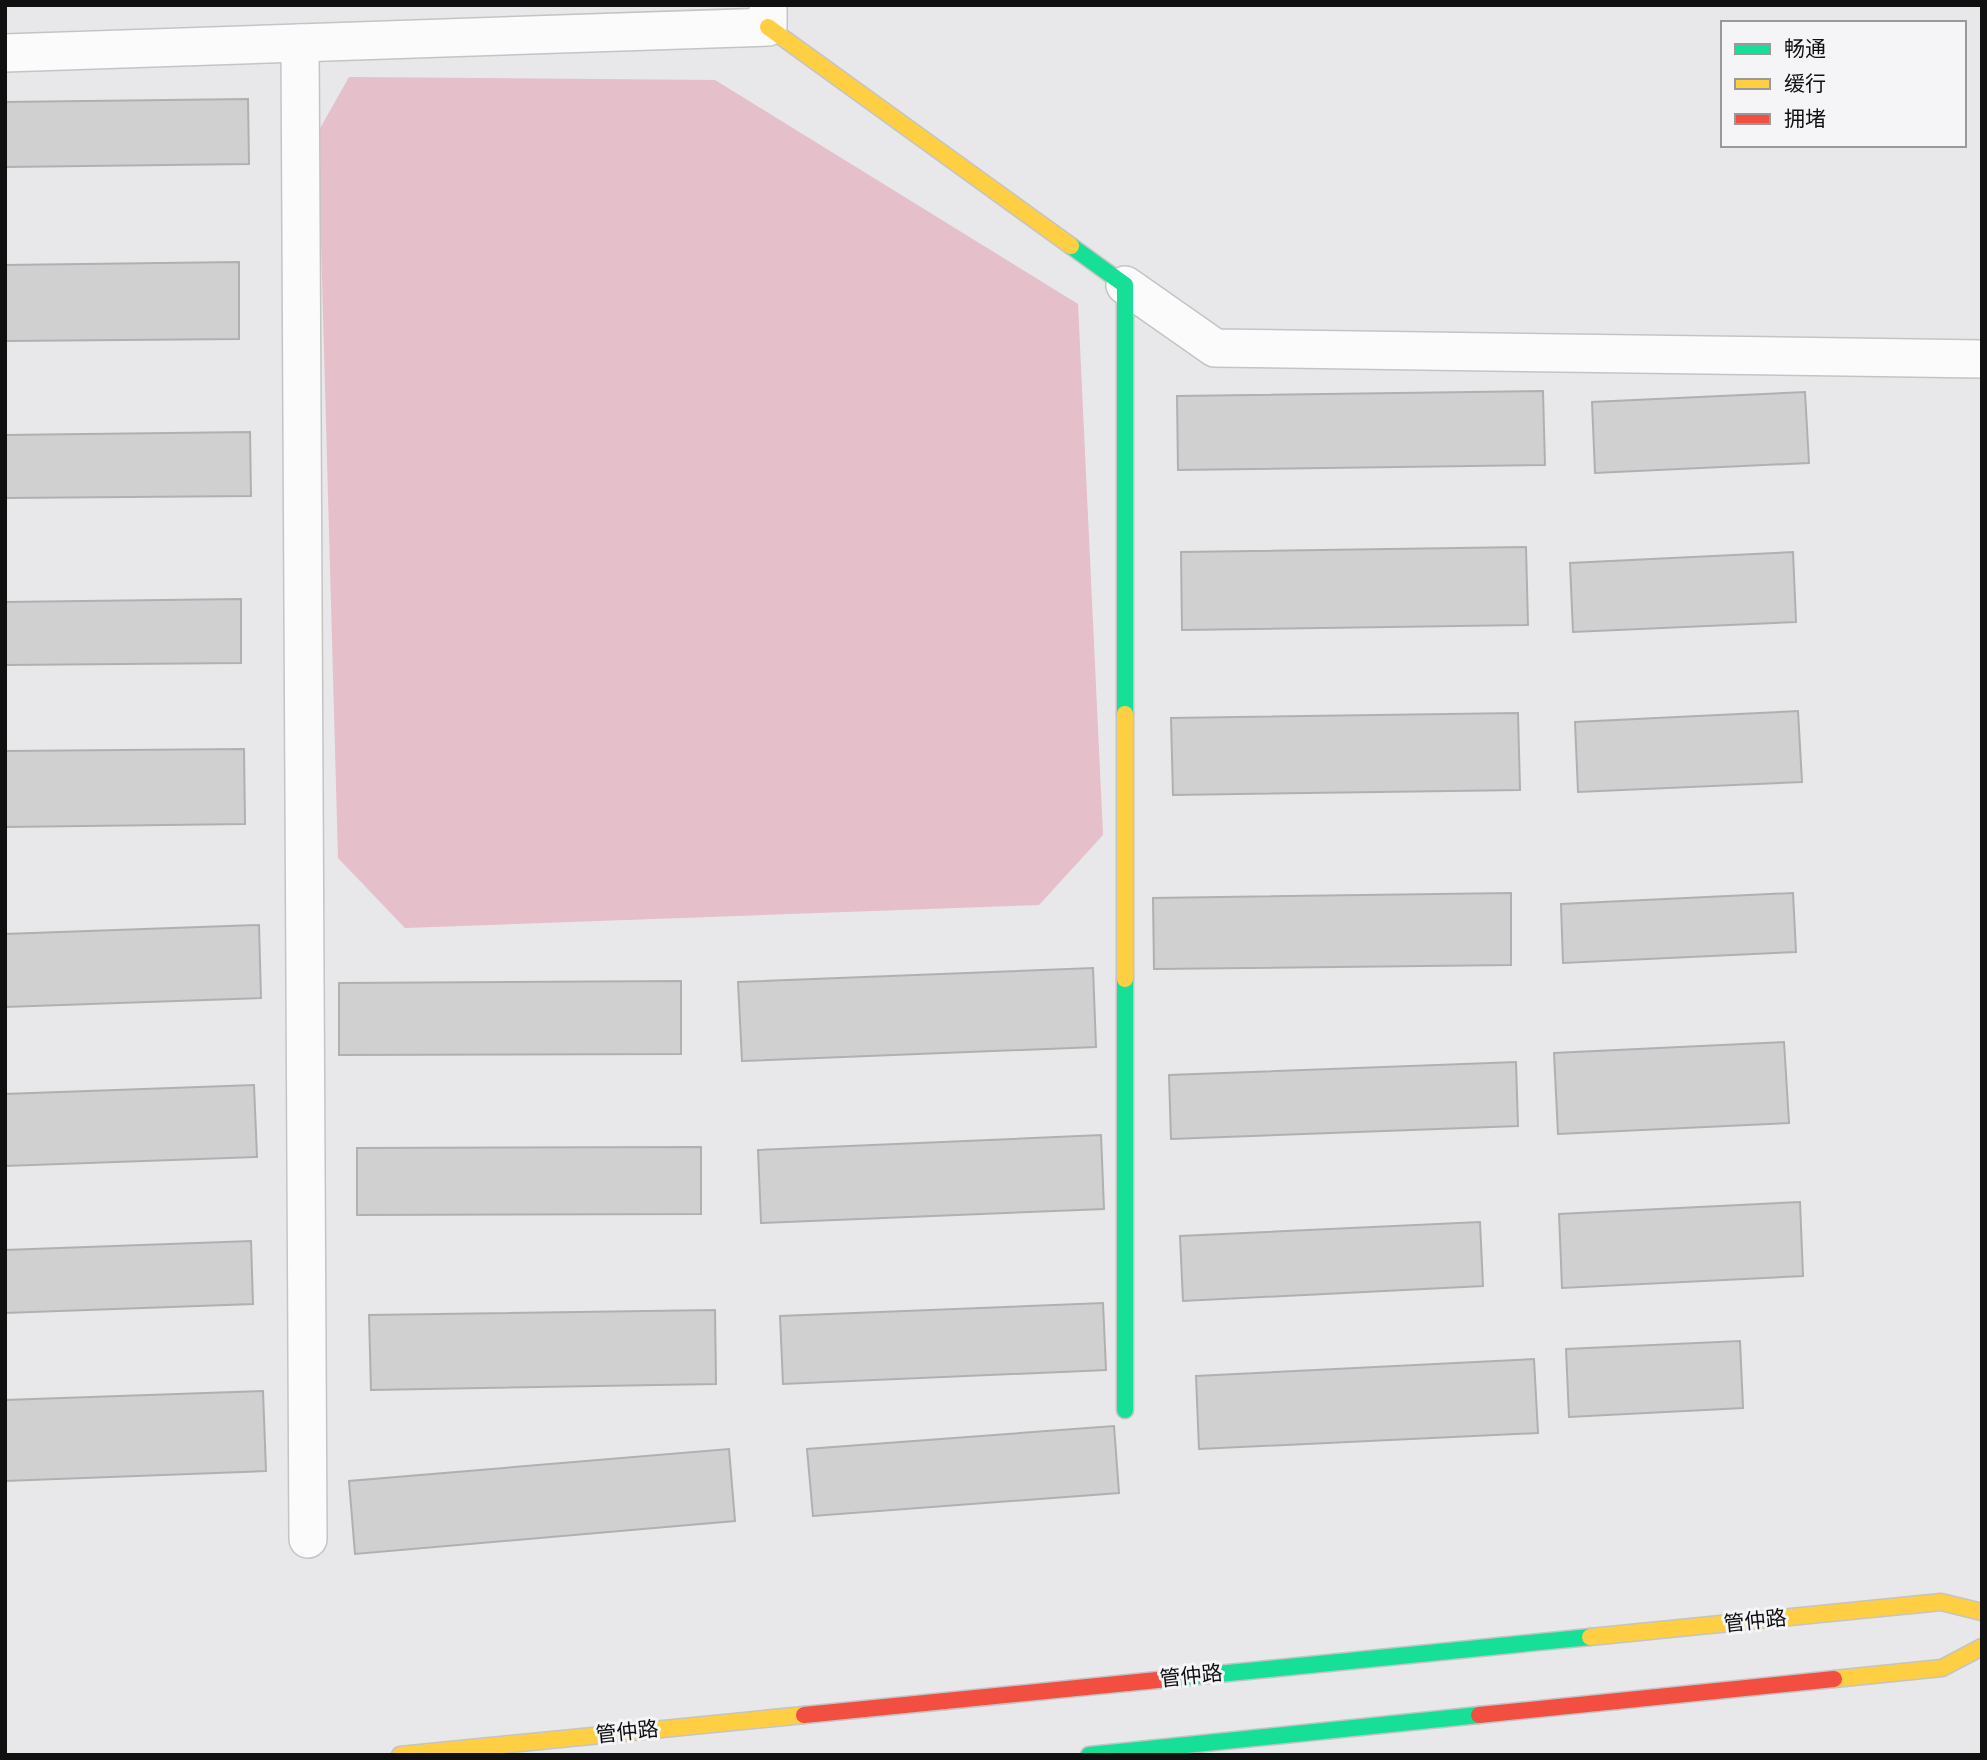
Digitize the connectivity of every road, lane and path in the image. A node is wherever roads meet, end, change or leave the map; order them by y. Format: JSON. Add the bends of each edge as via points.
{"nodes":[{"id":1,"x":768,"y":16,"type":"edge"},
{"id":2,"x":300,"y":43,"type":"junction"},
{"id":3,"x":5,"y":53,"type":"edge"},
{"id":4,"x":1125,"y":285,"type":"junction"},
{"id":5,"x":1982,"y":359,"type":"edge"},
{"id":6,"x":1125,"y":1410,"type":"dead end"},
{"id":7,"x":308,"y":1539,"type":"dead end"},
{"id":8,"x":1982,"y":1612,"type":"edge"},
{"id":9,"x":1982,"y":1647,"type":"edge"},
{"id":10,"x":400,"y":1755,"type":"edge"},
{"id":11,"x":1089,"y":1755,"type":"edge"}],
"edges":[{"from":1,"to":2,"type":"street"},
{"from":1,"to":4,"type":"street"},
{"from":2,"to":3,"type":"street"},
{"from":2,"to":7,"type":"street"},
{"from":4,"to":5,"type":"street","via":[[1215,348]]},
{"from":4,"to":6,"type":"street"},
{"from":8,"to":10,"type":"street","name":"管仲路","via":[[1941,1602]]},
{"from":9,"to":11,"type":"street","via":[[1942,1668]]}]}
